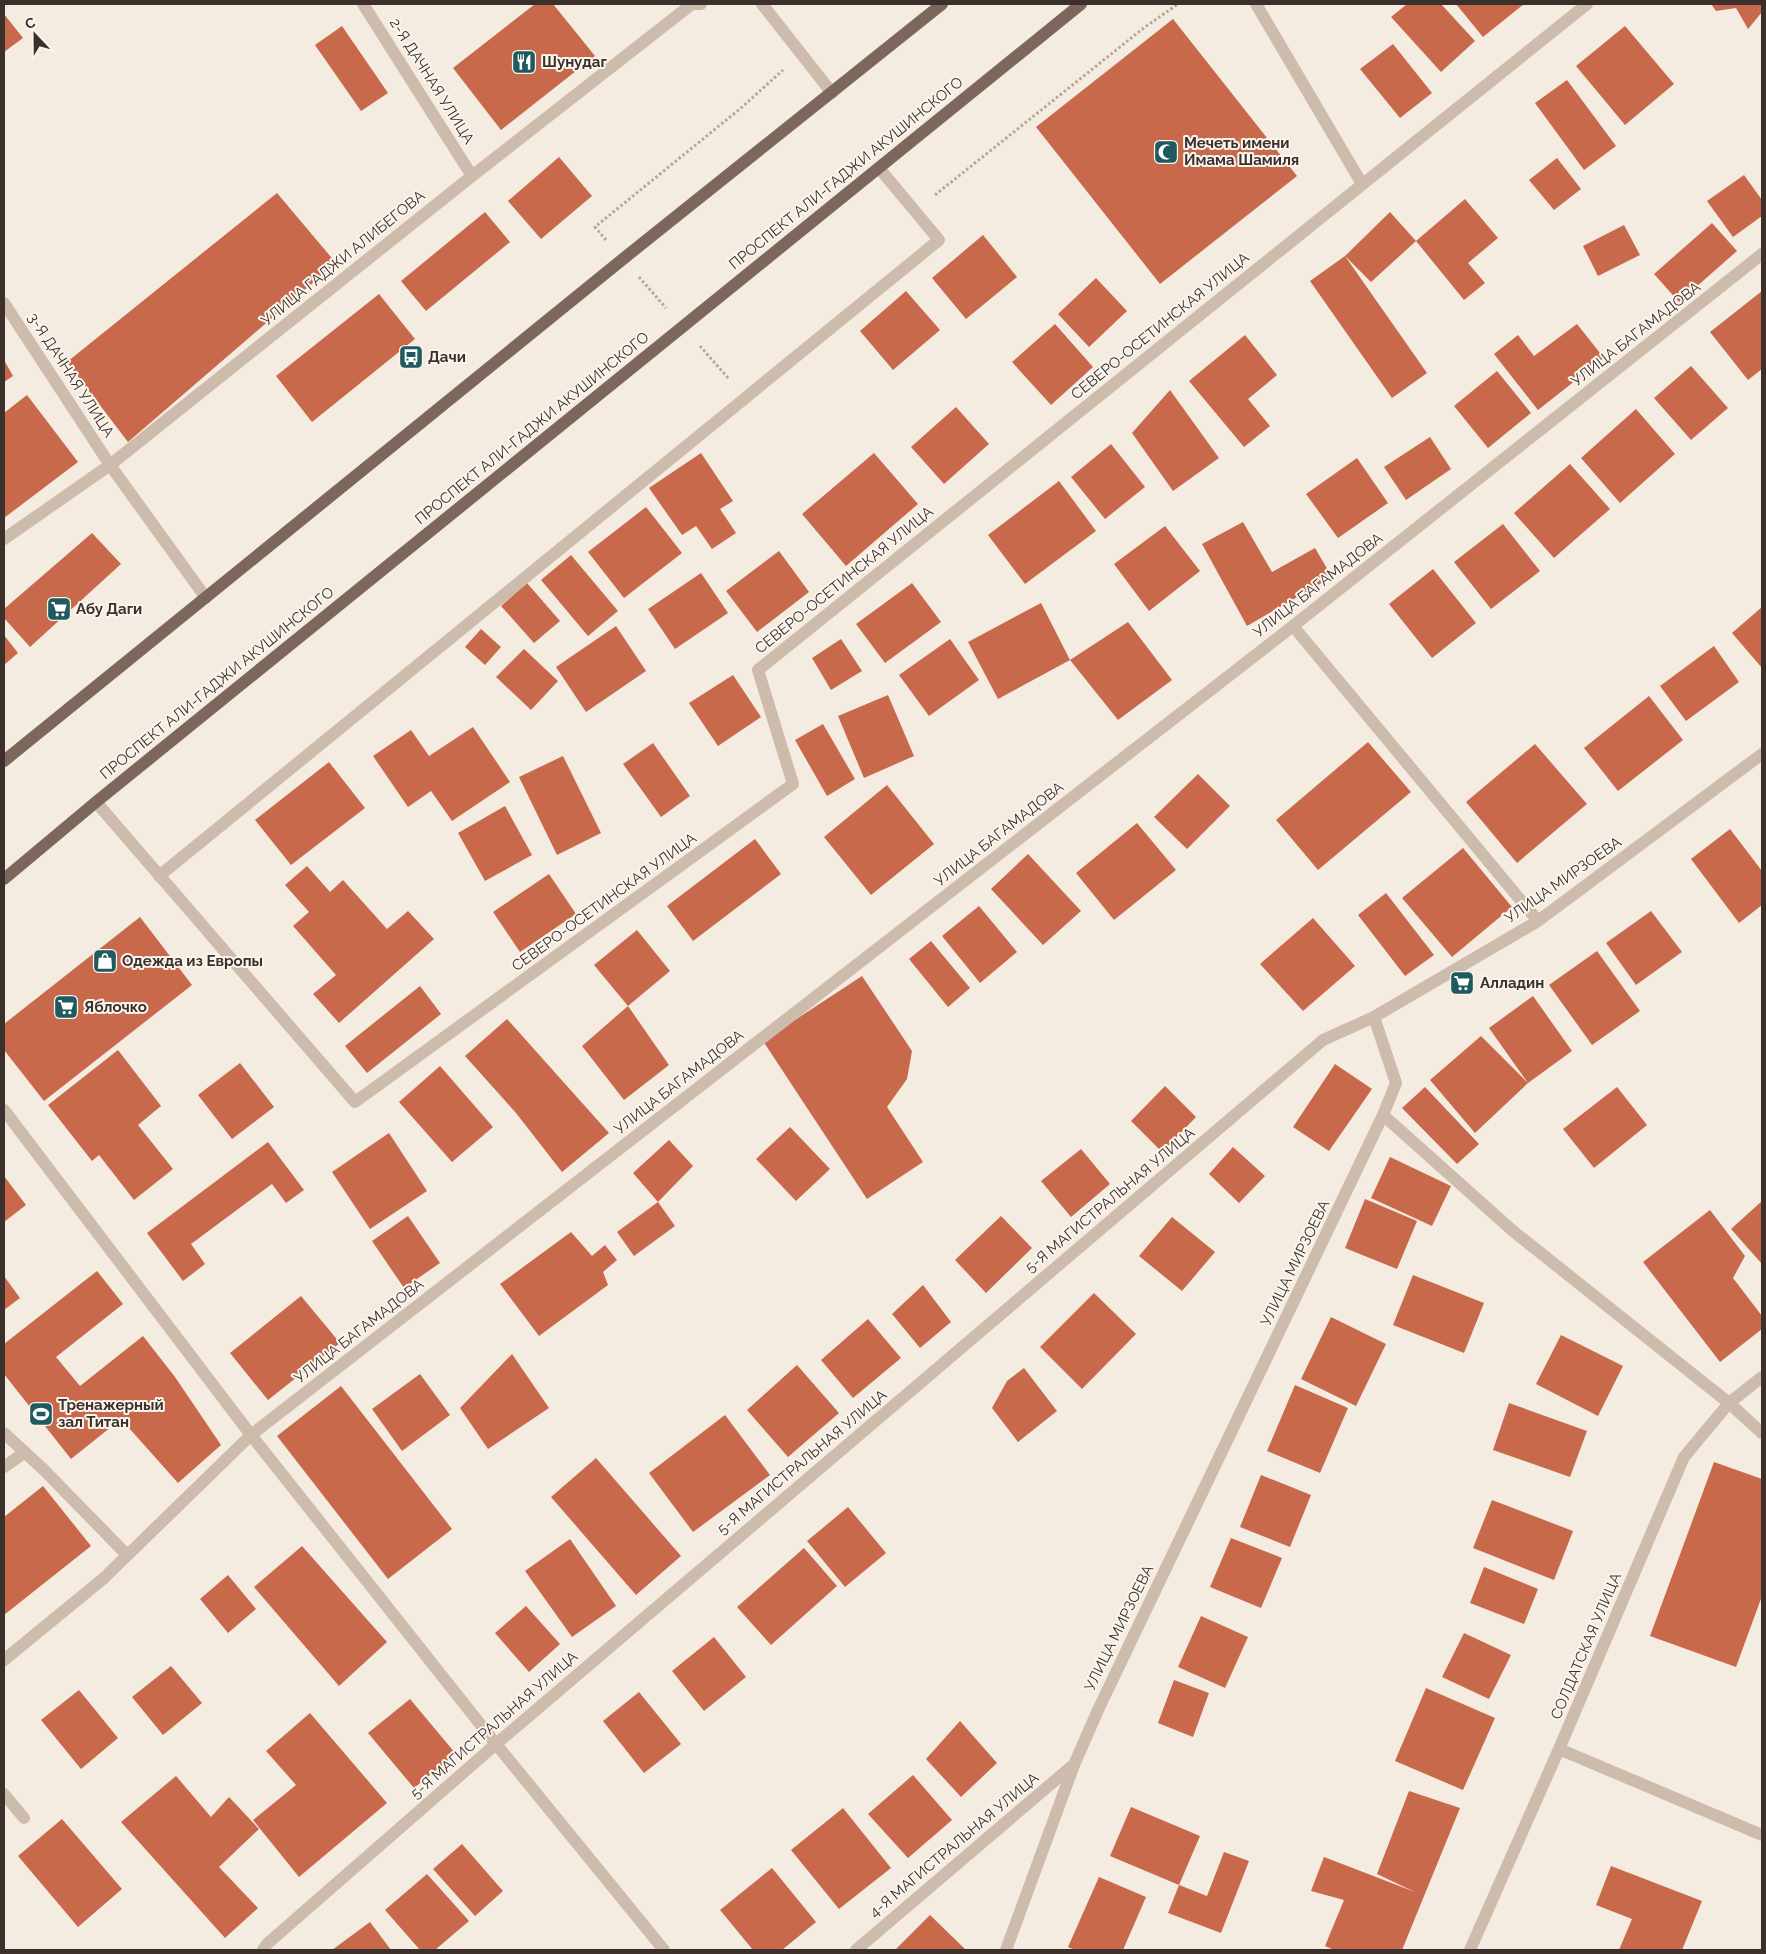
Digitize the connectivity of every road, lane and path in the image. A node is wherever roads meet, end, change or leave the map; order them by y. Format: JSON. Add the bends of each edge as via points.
{"nodes":[{"id":1,"x":364,"y":4,"type":"edge"},
{"id":2,"x":701,"y":4,"type":"edge"},
{"id":3,"x":762,"y":4,"type":"edge"},
{"id":4,"x":942,"y":4,"type":"edge"},
{"id":5,"x":1081,"y":4,"type":"edge"},
{"id":6,"x":1178,"y":4,"type":"edge"},
{"id":7,"x":1256,"y":4,"type":"edge"},
{"id":8,"x":1587,"y":4,"type":"edge"},
{"id":9,"x":801,"y":54,"type":"junction"},
{"id":10,"x":832,"y":93,"type":"junction"},
{"id":11,"x":880,"y":168,"type":"junction"},
{"id":12,"x":472,"y":176,"type":"junction"},
{"id":13,"x":1362,"y":184,"type":"junction"},
{"id":14,"x":915,"y":211,"type":"junction"},
{"id":15,"x":594,"y":227,"type":"dead end"},
{"id":16,"x":1762,"y":254,"type":"edge"},
{"id":17,"x":4,"y":303,"type":"edge"},
{"id":18,"x":110,"y":465,"type":"junction"},
{"id":19,"x":4,"y":539,"type":"edge"},
{"id":20,"x":206,"y":598,"type":"junction"},
{"id":21,"x":1293,"y":626,"type":"junction"},
{"id":22,"x":1762,"y":754,"type":"edge"},
{"id":23,"x":4,"y":761,"type":"edge"},
{"id":24,"x":96,"y":802,"type":"junction"},
{"id":25,"x":160,"y":876,"type":"junction"},
{"id":26,"x":4,"y":879,"type":"edge"},
{"id":27,"x":1538,"y":922,"type":"junction"},
{"id":28,"x":1374,"y":1017,"type":"junction"},
{"id":29,"x":4,"y":1110,"type":"edge"},
{"id":30,"x":1384,"y":1115,"type":"junction"},
{"id":31,"x":1762,"y":1378,"type":"edge"},
{"id":32,"x":1729,"y":1403,"type":"junction"},
{"id":33,"x":4,"y":1433,"type":"edge"},
{"id":34,"x":1762,"y":1433,"type":"edge"},
{"id":35,"x":251,"y":1435,"type":"junction"},
{"id":36,"x":24,"y":1452,"type":"junction"},
{"id":37,"x":4,"y":1467,"type":"edge"},
{"id":38,"x":127,"y":1556,"type":"junction"},
{"id":39,"x":4,"y":1660,"type":"edge"},
{"id":40,"x":496,"y":1744,"type":"junction"},
{"id":41,"x":1560,"y":1749,"type":"junction"},
{"id":42,"x":1074,"y":1765,"type":"junction"},
{"id":43,"x":4,"y":1794,"type":"edge"},
{"id":44,"x":24,"y":1818,"type":"dead end"},
{"id":45,"x":1762,"y":1836,"type":"edge"},
{"id":46,"x":263,"y":1950,"type":"edge"},
{"id":47,"x":664,"y":1950,"type":"edge"},
{"id":48,"x":856,"y":1950,"type":"edge"},
{"id":49,"x":1006,"y":1950,"type":"edge"},
{"id":50,"x":1470,"y":1950,"type":"edge"}],
"edges":[{"from":1,"to":12,"type":"street","name":"2-Я ДАЧНАЯ УЛИЦА"},
{"from":2,"to":12,"type":"street","name":"УЛИЦА ГАДЖИ АЛИБЕГОВА","via":[[692,4]]},
{"from":3,"to":9,"type":"street"},
{"from":4,"to":10,"type":"main road"},
{"from":5,"to":11,"type":"main road","name":"ПРОСПЕКТ АЛИ-ГАДЖИ АКУШИНСКОГО"},
{"from":6,"to":14,"type":"path"},
{"from":7,"to":13,"type":"street"},
{"from":8,"to":13,"type":"street","name":"СЕВЕРО-ОСЕТИНСКАЯ УЛИЦА"},
{"from":9,"to":10,"type":"street"},
{"from":9,"to":15,"type":"path","via":[[741,108]]},
{"from":10,"to":20,"type":"main road"},
{"from":11,"to":14,"type":"street"},
{"from":11,"to":24,"type":"main road","name":"ПРОСПЕКТ АЛИ-ГАДЖИ АКУШИНСКОГО"},
{"from":12,"to":18,"type":"street","name":"УЛИЦА ГАДЖИ АЛИБЕГОВА"},
{"from":13,"to":25,"type":"street","name":"СЕВЕРО-ОСЕТИНСКАЯ УЛИЦА","via":[[758,670],[793,784],[355,1102]]},
{"from":14,"to":25,"type":"street","via":[[939,240]]},
{"from":16,"to":21,"type":"street","name":"УЛИЦА БАГАМАДОВА"},
{"from":17,"to":18,"type":"street","name":"3-Я ДАЧНАЯ УЛИЦА"},
{"from":18,"to":19,"type":"street","name":"УЛИЦА ГАДЖИ АЛИБЕГОВА"},
{"from":18,"to":20,"type":"street","name":"3-Я ДАЧНАЯ УЛИЦА"},
{"from":20,"to":23,"type":"main road"},
{"from":21,"to":27,"type":"street"},
{"from":21,"to":35,"type":"street","name":"УЛИЦА БАГАМАДОВА"},
{"from":22,"to":27,"type":"street","name":"УЛИЦА МИРЗОЕВА"},
{"from":24,"to":25,"type":"street","name":"СЕВЕРО-ОСЕТИНСКАЯ УЛИЦА"},
{"from":24,"to":26,"type":"main road","name":"ПРОСПЕКТ АЛИ-ГАДЖИ АКУШИНСКОГО"},
{"from":27,"to":28,"type":"street","name":"УЛИЦА МИРЗОЕВА"},
{"from":28,"to":30,"type":"street","name":"УЛИЦА МИРЗОЕВА","via":[[1396,1082]]},
{"from":28,"to":40,"type":"street","name":"5-Я МАГИСТРАЛЬНАЯ УЛИЦА","via":[[1323,1040]]},
{"from":29,"to":35,"type":"street"},
{"from":30,"to":32,"type":"street","via":[[1513,1231]]},
{"from":30,"to":42,"type":"street","name":"УЛИЦА МИРЗОЕВА"},
{"from":31,"to":32,"type":"street","name":"СОЛДАТСКАЯ УЛИЦА"},
{"from":32,"to":34,"type":"street"},
{"from":32,"to":41,"type":"street","name":"СОЛДАТСКАЯ УЛИЦА","via":[[1684,1457]]},
{"from":33,"to":36,"type":"street"},
{"from":35,"to":38,"type":"street","name":"УЛИЦА БАГАМАДОВА"},
{"from":35,"to":40,"type":"street"},
{"from":36,"to":37,"type":"street"},
{"from":36,"to":38,"type":"street"},
{"from":38,"to":39,"type":"street","name":"УЛИЦА БАГАМАДОВА"},
{"from":40,"to":46,"type":"street","name":"5-Я МАГИСТРАЛЬНАЯ УЛИЦА"},
{"from":40,"to":47,"type":"street"},
{"from":41,"to":45,"type":"street"},
{"from":41,"to":50,"type":"street","name":"СОЛДАТСКАЯ УЛИЦА"},
{"from":42,"to":48,"type":"street","name":"4-Я МАГИСТРАЛЬНАЯ УЛИЦА"},
{"from":42,"to":49,"type":"street","name":"УЛИЦА МИРЗОЕВА"},
{"from":43,"to":44,"type":"street"}]}
